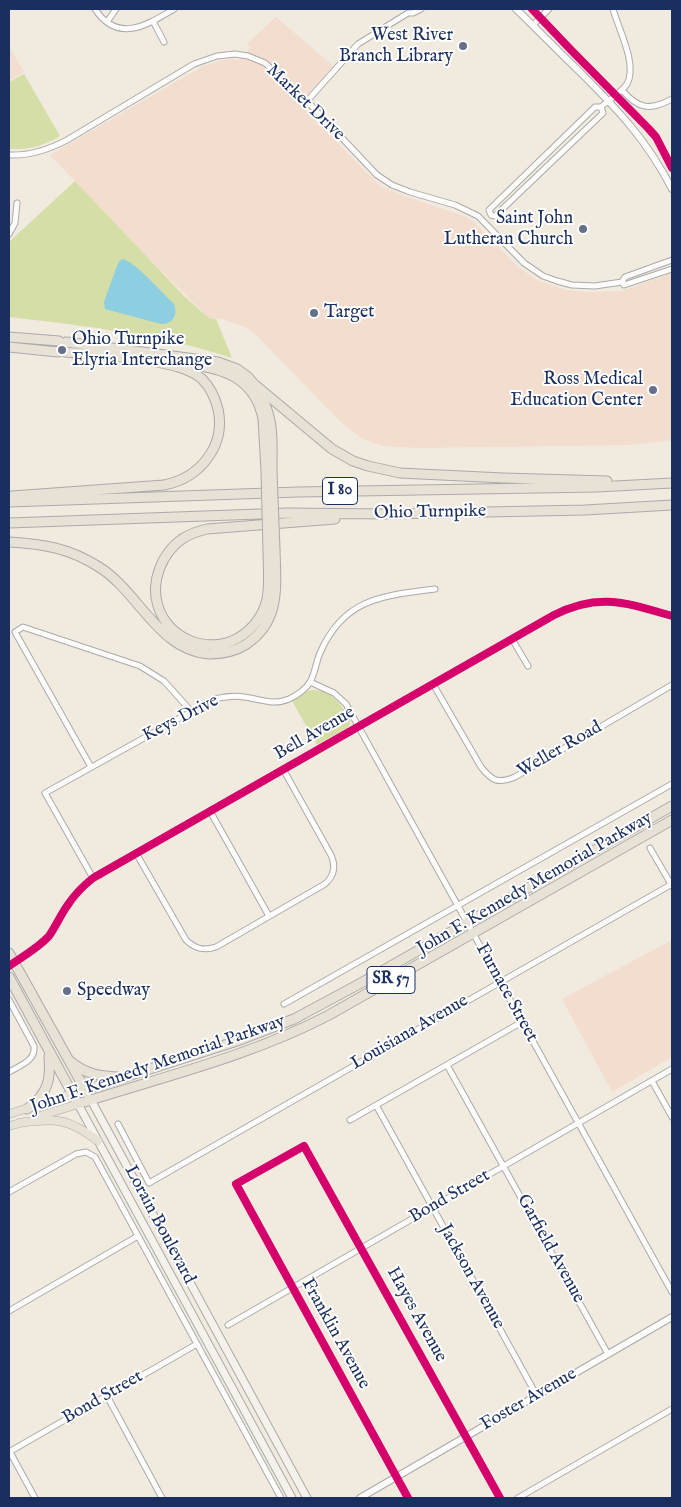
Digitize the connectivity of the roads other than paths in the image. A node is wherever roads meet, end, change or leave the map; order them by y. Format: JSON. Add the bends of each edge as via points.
{"nodes":[{"id":1,"x":96,"y":9,"type":"edge"},
{"id":2,"x":116,"y":9,"type":"edge"},
{"id":3,"x":174,"y":9,"type":"edge"},
{"id":4,"x":421,"y":9,"type":"edge"},
{"id":5,"x":516,"y":9,"type":"edge"},
{"id":6,"x":549,"y":9,"type":"edge"},
{"id":7,"x":613,"y":9,"type":"edge"},
{"id":8,"x":408,"y":11,"type":"edge"},
{"id":9,"x":153,"y":21,"type":"junction"},
{"id":10,"x":107,"y":22,"type":"junction"},
{"id":11,"x":533,"y":25,"type":"junction"},
{"id":12,"x":164,"y":42,"type":"dead end"},
{"id":13,"x":622,"y":90,"type":"junction"},
{"id":14,"x":672,"y":99,"type":"edge"},
{"id":15,"x":609,"y":100,"type":"junction"},
{"id":16,"x":307,"y":101,"type":"junction"},
{"id":17,"x":601,"y":107,"type":"junction"},
{"id":18,"x":9,"y":155,"type":"edge"},
{"id":19,"x":672,"y":189,"type":"edge"},
{"id":20,"x":17,"y":203,"type":"dead end"},
{"id":21,"x":491,"y":215,"type":"junction"},
{"id":22,"x":483,"y":222,"type":"junction"},
{"id":23,"x":9,"y":234,"type":"edge"},
{"id":24,"x":672,"y":260,"type":"edge"},
{"id":25,"x":672,"y":269,"type":"edge"},
{"id":26,"x":622,"y":282,"type":"junction"},
{"id":27,"x":9,"y":337,"type":"edge"},
{"id":28,"x":9,"y":347,"type":"edge"},
{"id":29,"x":148,"y":360,"type":"junction"},
{"id":30,"x":254,"y":384,"type":"junction"},
{"id":31,"x":269,"y":471,"type":"junction"},
{"id":32,"x":672,"y":481,"type":"edge"},
{"id":33,"x":9,"y":497,"type":"edge"},
{"id":34,"x":9,"y":502,"type":"edge"},
{"id":35,"x":672,"y":505,"type":"edge"},
{"id":36,"x":388,"y":514,"type":"junction"},
{"id":37,"x":9,"y":523,"type":"edge"},
{"id":38,"x":9,"y":542,"type":"edge"},
{"id":39,"x":272,"y":550,"type":"junction"},
{"id":40,"x":435,"y":589,"type":"dead end"},
{"id":41,"x":672,"y":616,"type":"edge"},
{"id":42,"x":512,"y":639,"type":"junction"},
{"id":43,"x":528,"y":666,"type":"dead end"},
{"id":44,"x":310,"y":682,"type":"junction"},
{"id":45,"x":434,"y":684,"type":"junction"},
{"id":46,"x":672,"y":685,"type":"edge"},
{"id":47,"x":191,"y":711,"type":"junction"},
{"id":48,"x":358,"y":726,"type":"junction"},
{"id":49,"x":91,"y":767,"type":"junction"},
{"id":50,"x":283,"y":769,"type":"junction"},
{"id":51,"x":672,"y":784,"type":"edge"},
{"id":52,"x":672,"y":806,"type":"edge"},
{"id":53,"x":210,"y":811,"type":"junction"},
{"id":54,"x":672,"y":820,"type":"edge"},
{"id":55,"x":650,"y":848,"type":"dead end"},
{"id":56,"x":136,"y":853,"type":"junction"},
{"id":57,"x":93,"y":878,"type":"junction"},
{"id":58,"x":672,"y":885,"type":"edge"},
{"id":59,"x":458,"y":906,"type":"junction"},
{"id":60,"x":269,"y":916,"type":"junction"},
{"id":61,"x":467,"y":923,"type":"junction"},
{"id":62,"x":473,"y":934,"type":"junction"},
{"id":63,"x":9,"y":953,"type":"edge"},
{"id":64,"x":11,"y":964,"type":"edge"},
{"id":65,"x":9,"y":977,"type":"edge"},
{"id":66,"x":500,"y":982,"type":"junction"},
{"id":67,"x":9,"y":1000,"type":"edge"},
{"id":68,"x":284,"y":1004,"type":"dead end"},
{"id":69,"x":522,"y":1022,"type":"junction"},
{"id":70,"x":49,"y":1050,"type":"junction"},
{"id":71,"x":64,"y":1052,"type":"junction"},
{"id":72,"x":447,"y":1064,"type":"junction"},
{"id":73,"x":672,"y":1069,"type":"edge"},
{"id":74,"x":9,"y":1072,"type":"edge"},
{"id":75,"x":126,"y":1077,"type":"junction"},
{"id":76,"x":652,"y":1080,"type":"junction"},
{"id":77,"x":85,"y":1090,"type":"junction"},
{"id":78,"x":72,"y":1094,"type":"junction"},
{"id":79,"x":91,"y":1100,"type":"junction"},
{"id":80,"x":78,"y":1104,"type":"junction"},
{"id":81,"x":376,"y":1106,"type":"junction"},
{"id":82,"x":27,"y":1109,"type":"junction"},
{"id":83,"x":9,"y":1114,"type":"edge"},
{"id":84,"x":672,"y":1117,"type":"edge"},
{"id":85,"x":350,"y":1120,"type":"dead end"},
{"id":86,"x":20,"y":1123,"type":"junction"},
{"id":87,"x":578,"y":1123,"type":"junction"},
{"id":88,"x":118,"y":1124,"type":"dead end"},
{"id":89,"x":9,"y":1126,"type":"edge"},
{"id":90,"x":98,"y":1141,"type":"junction"},
{"id":91,"x":504,"y":1166,"type":"junction"},
{"id":92,"x":236,"y":1184,"type":"joint"},
{"id":93,"x":9,"y":1192,"type":"edge"},
{"id":94,"x":433,"y":1207,"type":"junction"},
{"id":95,"x":138,"y":1236,"type":"junction"},
{"id":96,"x":362,"y":1248,"type":"junction"},
{"id":97,"x":292,"y":1289,"type":"junction"},
{"id":98,"x":672,"y":1292,"type":"edge"},
{"id":99,"x":9,"y":1311,"type":"edge"},
{"id":100,"x":672,"y":1317,"type":"edge"},
{"id":101,"x":228,"y":1325,"type":"dead end"},
{"id":102,"x":197,"y":1344,"type":"junction"},
{"id":103,"x":608,"y":1354,"type":"junction"},
{"id":104,"x":107,"y":1396,"type":"junction"},
{"id":105,"x":537,"y":1396,"type":"junction"},
{"id":106,"x":672,"y":1409,"type":"edge"},
{"id":107,"x":466,"y":1436,"type":"junction"},
{"id":108,"x":9,"y":1452,"type":"edge"},
{"id":109,"x":396,"y":1477,"type":"junction"},
{"id":110,"x":35,"y":1498,"type":"edge"},
{"id":111,"x":162,"y":1498,"type":"edge"},
{"id":112,"x":281,"y":1498,"type":"edge"},
{"id":113,"x":292,"y":1498,"type":"edge"},
{"id":114,"x":307,"y":1498,"type":"edge"},
{"id":115,"x":360,"y":1498,"type":"edge"},
{"id":116,"x":408,"y":1498,"type":"edge"},
{"id":117,"x":500,"y":1498,"type":"edge"},
{"id":118,"x":518,"y":1498,"type":"edge"}],
"edges":[{"from":1,"to":10,"type":"street"},
{"from":2,"to":10,"type":"street"},
{"from":3,"to":9,"type":"street"},
{"from":4,"to":8,"type":"street","via":[[413,13]]},
{"from":5,"to":11,"type":"street"},
{"from":6,"to":11,"type":"street"},
{"from":7,"to":13,"type":"street","via":[[630,66],[630,76]]},
{"from":8,"to":16,"type":"street","via":[[358,44]]},
{"from":9,"to":10,"type":"street","via":[[127,29]]},
{"from":9,"to":12,"type":"street"},
{"from":11,"to":15,"type":"street"},
{"from":13,"to":14,"type":"street","via":[[639,105],[660,104]]},
{"from":13,"to":15,"type":"street"},
{"from":15,"to":17,"type":"street"},
{"from":15,"to":19,"type":"street","via":[[649,148]]},
{"from":16,"to":18,"type":"street","name":"Market Drive","via":[[265,63],[248,56],[223,54],[194,64],[54,147],[23,156]]},
{"from":16,"to":22,"type":"street","name":"Market Drive","via":[[378,176],[392,186],[455,205],[478,216]]},
{"from":17,"to":21,"type":"street","via":[[602,113],[495,216]]},
{"from":17,"to":21,"type":"street","via":[[595,107],[489,210]]},
{"from":20,"to":23,"type":"street","via":[[15,223]]},
{"from":21,"to":22,"type":"street"},
{"from":22,"to":26,"type":"street","name":"Market Drive","via":[[524,263],[544,276],[572,285]]},
{"from":24,"to":26,"type":"street","name":"Market Drive","via":[[625,277]]},
{"from":25,"to":26,"type":"street","name":"Market Drive","via":[[624,285]]},
{"from":27,"to":30,"type":"highway","via":[[218,362],[237,369]]},
{"from":28,"to":29,"type":"highway"},
{"from":29,"to":31,"type":"highway","via":[[212,367],[243,383],[262,413]]},
{"from":29,"to":33,"type":"highway","via":[[194,374],[213,393],[219,430],[214,447],[201,467],[182,480],[164,485]]},
{"from":30,"to":31,"type":"highway","via":[[268,409],[270,420]]},
{"from":30,"to":32,"type":"highway","via":[[332,449],[353,461],[380,470],[503,478]]},
{"from":31,"to":39,"type":"highway","bridge":true},
{"from":32,"to":34,"type":"highway","name":"Ohio Turnpike","number":"I 80","via":[[597,487],[298,492]]},
{"from":35,"to":36,"type":"highway","name":"Ohio Turnpike","number":"I 80"},
{"from":36,"to":37,"type":"highway","name":"Ohio Turnpike","number":"I 80","via":[[288,513]]},
{"from":36,"to":39,"type":"highway","via":[[207,529],[189,535],[170,551],[158,572],[156,597],[164,618],[181,636],[202,645],[230,642],[243,635],[261,616],[266,602]]},
{"from":38,"to":39,"type":"highway","via":[[54,547],[78,555],[110,575],[177,643],[194,652],[218,654],[244,646],[269,620],[275,600]]},
{"from":40,"to":44,"type":"street","via":[[380,597],[353,611],[328,637]]},
{"from":41,"to":42,"type":"street","name":"Bell Avenue","via":[[627,603],[590,602],[564,610]]},
{"from":42,"to":43,"type":"street"},
{"from":42,"to":45,"type":"street","name":"Bell Avenue"},
{"from":44,"to":47,"type":"street","name":"Keys Drive","via":[[290,698],[278,702],[224,697]]},
{"from":44,"to":48,"type":"street","name":"Furnace Street","via":[[340,698]]},
{"from":45,"to":46,"type":"street","name":"Weller Road","via":[[484,772],[496,781],[505,781],[523,772]]},
{"from":45,"to":48,"type":"street","name":"Bell Avenue"},
{"from":47,"to":49,"type":"street","name":"Keys Drive"},
{"from":47,"to":49,"type":"street","via":[[164,681],[140,666],[23,628],[15,632]]},
{"from":48,"to":50,"type":"street","name":"Bell Avenue"},
{"from":48,"to":59,"type":"street","name":"Furnace Street"},
{"from":49,"to":57,"type":"street","name":"Keys Drive","via":[[45,793]]},
{"from":50,"to":53,"type":"street","name":"Bell Avenue"},
{"from":50,"to":60,"type":"street","via":[[331,855],[334,870],[325,884]]},
{"from":51,"to":59,"type":"street"},
{"from":52,"to":61,"type":"highway","name":"John F. Kennedy Memorial Parkway","number":"SR 57"},
{"from":53,"to":56,"type":"street","name":"Bell Avenue"},
{"from":53,"to":60,"type":"street"},
{"from":54,"to":62,"type":"highway","name":"John F. Kennedy Memorial Parkway","number":"SR 57"},
{"from":55,"to":58,"type":"street"},
{"from":56,"to":57,"type":"street","name":"Bell Avenue"},
{"from":56,"to":60,"type":"street","via":[[186,940],[195,947],[212,948]]},
{"from":57,"to":64,"type":"street","name":"Bell Avenue","via":[[70,901],[42,943]]},
{"from":58,"to":66,"type":"street","name":"Louisiana Avenue"},
{"from":59,"to":61,"type":"street","name":"Furnace Street"},
{"from":59,"to":68,"type":"street"},
{"from":61,"to":62,"type":"street","name":"Furnace Street"},
{"from":61,"to":75,"type":"highway","name":"John F. Kennedy Memorial Parkway","number":"SR 57","via":[[294,1019]]},
{"from":62,"to":66,"type":"street","name":"Furnace Street"},
{"from":62,"to":79,"type":"highway","name":"John F. Kennedy Memorial Parkway","number":"SR 57","via":[[300,1030],[220,1060]]},
{"from":63,"to":64,"type":"highway","name":"Lorain Boulevard","number":"SR 57"},
{"from":64,"to":71,"type":"highway","name":"Lorain Boulevard","number":"SR 57"},
{"from":65,"to":70,"type":"highway","name":"Lorain Boulevard"},
{"from":66,"to":69,"type":"street","name":"Furnace Street"},
{"from":66,"to":88,"type":"street","name":"Louisiana Avenue","via":[[149,1183]]},
{"from":67,"to":74,"type":"street","via":[[34,1046],[33,1055]]},
{"from":69,"to":72,"type":"street"},
{"from":69,"to":87,"type":"street","name":"Furnace Street"},
{"from":70,"to":78,"type":"highway","name":"Lorain Boulevard"},
{"from":70,"to":82,"type":"highway","via":[[48,1085],[43,1095]]},
{"from":71,"to":75,"type":"highway","number":"SR 57","via":[[91,1074]]},
{"from":71,"to":77,"type":"highway","name":"Lorain Boulevard"},
{"from":72,"to":81,"type":"street"},
{"from":72,"to":91,"type":"street","name":"Garfield Avenue"},
{"from":73,"to":76,"type":"street","name":"Bond Street"},
{"from":75,"to":77,"type":"highway","name":"John F. Kennedy Memorial Parkway"},
{"from":76,"to":84,"type":"street"},
{"from":76,"to":87,"type":"street","name":"Bond Street"},
{"from":77,"to":78,"type":"highway","name":"John F. Kennedy Memorial Parkway"},
{"from":77,"to":79,"type":"highway","name":"Lorain Boulevard"},
{"from":78,"to":80,"type":"highway","name":"Lorain Boulevard"},
{"from":78,"to":82,"type":"main road","name":"John F. Kennedy Memorial Parkway"},
{"from":79,"to":80,"type":"highway","name":"John F. Kennedy Memorial Parkway","number":"SR 57"},
{"from":79,"to":114,"type":"main road","name":"Lorain Boulevard"},
{"from":80,"to":86,"type":"main road","name":"John F. Kennedy Memorial Parkway"},
{"from":80,"to":90,"type":"main road","name":"Lorain Boulevard"},
{"from":81,"to":85,"type":"street"},
{"from":81,"to":94,"type":"street","name":"Jackson Avenue"},
{"from":82,"to":83,"type":"main road","name":"John F. Kennedy Memorial Parkway"},
{"from":86,"to":89,"type":"main road","name":"John F. Kennedy Memorial Parkway"},
{"from":86,"to":90,"type":"main road","via":[[66,1122]]},
{"from":87,"to":91,"type":"street","name":"Bond Street"},
{"from":87,"to":98,"type":"street","name":"Furnace Street"},
{"from":90,"to":113,"type":"main road","name":"Lorain Boulevard"},
{"from":91,"to":94,"type":"street","name":"Bond Street"},
{"from":91,"to":103,"type":"street","name":"Garfield Avenue"},
{"from":92,"to":96,"type":"street","name":"Hayes Avenue","via":[[304,1146]]},
{"from":92,"to":97,"type":"street","name":"Franklin Avenue"},
{"from":93,"to":95,"type":"street","name":"Lorain Boulevard","via":[[80,1152],[90,1154]]},
{"from":94,"to":96,"type":"street","name":"Bond Street"},
{"from":94,"to":105,"type":"street","name":"Jackson Avenue"},
{"from":95,"to":99,"type":"street"},
{"from":95,"to":102,"type":"street","name":"Lorain Boulevard"},
{"from":96,"to":97,"type":"street","name":"Bond Street"},
{"from":96,"to":107,"type":"street","name":"Hayes Avenue"},
{"from":97,"to":101,"type":"street","name":"Bond Street"},
{"from":97,"to":109,"type":"street","name":"Franklin Avenue"},
{"from":100,"to":103,"type":"street","name":"Foster Avenue"},
{"from":102,"to":104,"type":"street","name":"Bond Street"},
{"from":102,"to":112,"type":"street","name":"Lorain Boulevard"},
{"from":103,"to":105,"type":"street","name":"Foster Avenue"},
{"from":104,"to":108,"type":"street","name":"Bond Street"},
{"from":104,"to":111,"type":"street"},
{"from":105,"to":107,"type":"street","name":"Foster Avenue"},
{"from":106,"to":118,"type":"street"},
{"from":107,"to":109,"type":"street","name":"Foster Avenue"},
{"from":107,"to":117,"type":"street","name":"Hayes Avenue"},
{"from":108,"to":110,"type":"street"},
{"from":109,"to":115,"type":"street","name":"Foster Avenue"},
{"from":109,"to":116,"type":"street","name":"Franklin Avenue"}]}
